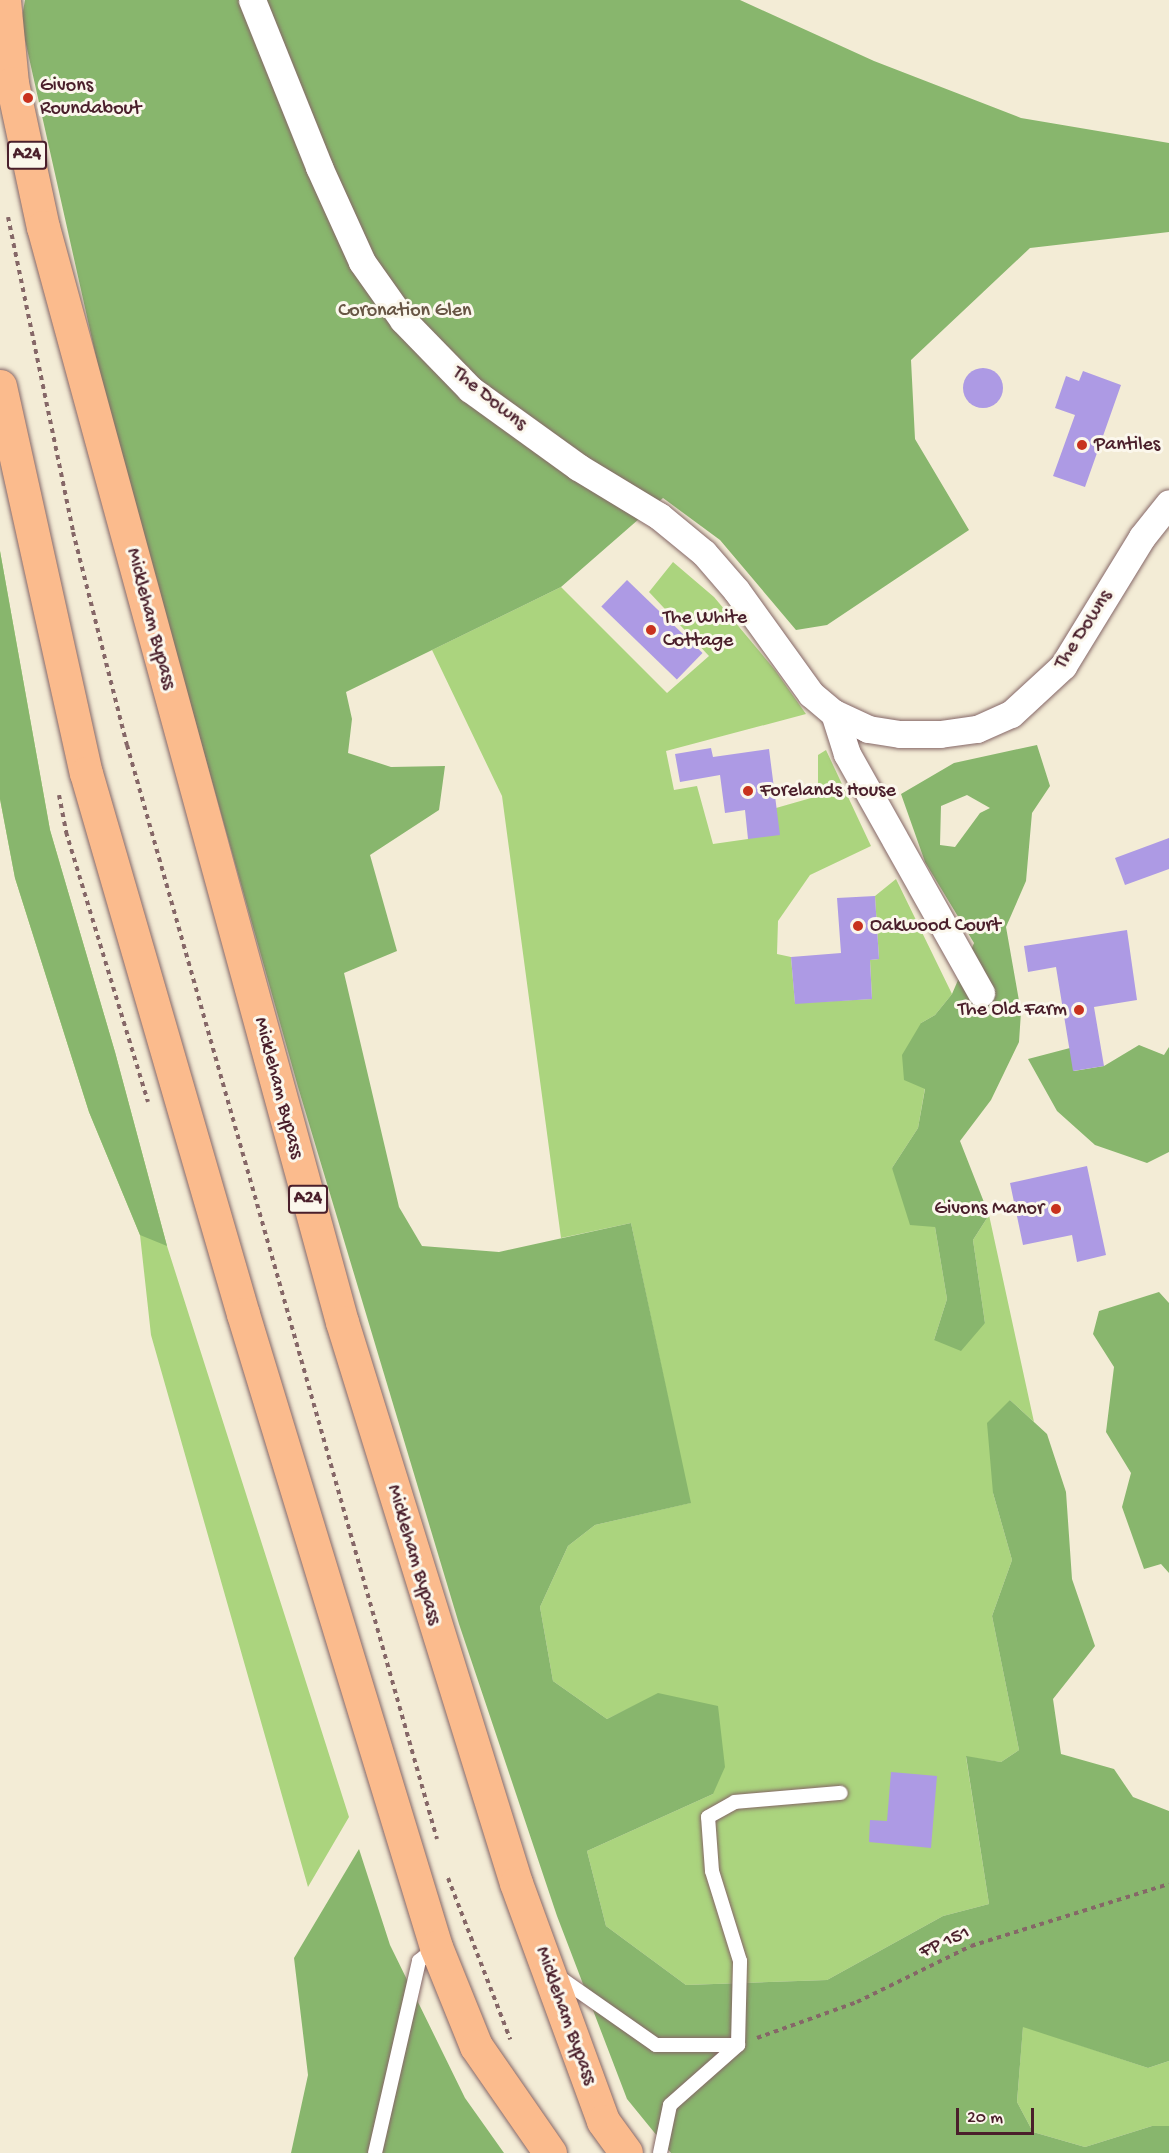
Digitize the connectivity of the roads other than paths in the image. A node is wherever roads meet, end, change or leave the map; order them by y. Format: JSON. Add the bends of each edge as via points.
{"nodes":[{"id":1,"x":3,"y":0,"type":"edge"},
{"id":2,"x":252,"y":0,"type":"edge"},
{"id":3,"x":0,"y":386,"type":"edge"},
{"id":4,"x":1169,"y":503,"type":"edge"},
{"id":5,"x":834,"y":713,"type":"junction"},
{"id":6,"x":981,"y":993,"type":"dead end"},
{"id":7,"x":841,"y":1793,"type":"dead end"},
{"id":8,"x":436,"y":1947,"type":"junction"},
{"id":9,"x":547,"y":1968,"type":"junction"},
{"id":10,"x":738,"y":2045,"type":"junction"},
{"id":11,"x":375,"y":2153,"type":"edge"},
{"id":12,"x":550,"y":2153,"type":"edge"},
{"id":13,"x":626,"y":2153,"type":"edge"},
{"id":14,"x":660,"y":2153,"type":"edge"}],
"edges":[{"from":1,"to":9,"type":"highway","name":"Mickleham Bypass","number":"A24","via":[[12,83],[43,227],[342,1322],[512,1872]]},
{"from":2,"to":5,"type":"street","name":"The Downs","via":[[362,262],[403,320],[470,388],[578,467],[659,516],[704,553],[736,590],[810,694]]},
{"from":3,"to":8,"type":"highway","via":[[86,773],[240,1302]]},
{"from":4,"to":5,"type":"street","name":"The Downs","via":[[1142,537],[1063,666],[1011,714],[977,729],[900,734],[868,729]]},
{"from":5,"to":6,"type":"street","via":[[847,754]]},
{"from":7,"to":10,"type":"lane","via":[[735,1802],[708,1817],[712,1871],[740,1961]]},
{"from":8,"to":11,"type":"lane","via":[[419,1961]]},
{"from":8,"to":12,"type":"highway","via":[[476,2046]]},
{"from":9,"to":10,"type":"lane","via":[[656,2045]]},
{"from":9,"to":13,"type":"highway","name":"Mickleham Bypass","number":"A24","via":[[603,2121]]},
{"from":10,"to":14,"type":"lane","via":[[670,2105]]}]}
